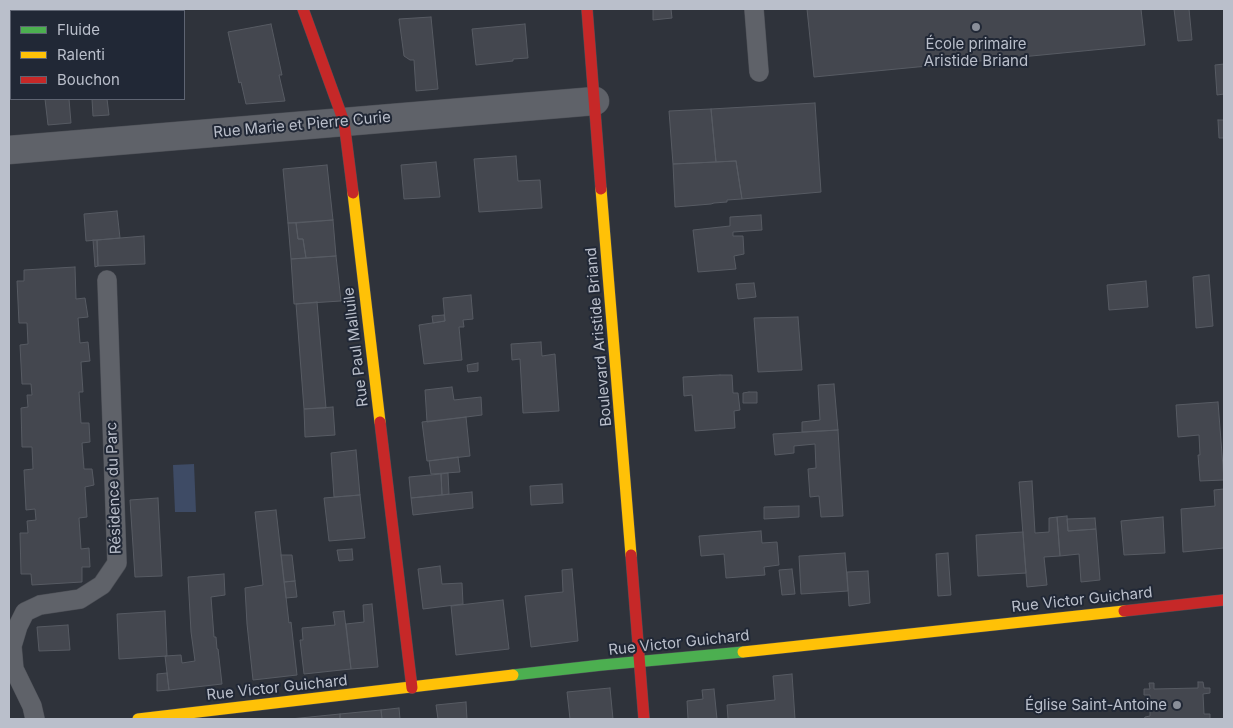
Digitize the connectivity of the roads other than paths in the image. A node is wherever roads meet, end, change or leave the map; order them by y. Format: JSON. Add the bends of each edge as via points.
{"nodes":[{"id":1,"x":303,"y":9,"type":"edge"},
{"id":2,"x":587,"y":9,"type":"edge"},
{"id":3,"x":754,"y":9,"type":"edge"},
{"id":4,"x":759,"y":72,"type":"dead end"},
{"id":5,"x":595,"y":101,"type":"junction"},
{"id":6,"x":344,"y":122,"type":"junction"},
{"id":7,"x":9,"y":150,"type":"edge"},
{"id":8,"x":106,"y":280,"type":"dead end"},
{"id":9,"x":1224,"y":600,"type":"edge"},
{"id":10,"x":640,"y":662,"type":"junction"},
{"id":11,"x":412,"y":688,"type":"junction"},
{"id":12,"x":35,"y":719,"type":"edge"},
{"id":13,"x":138,"y":719,"type":"edge"},
{"id":14,"x":644,"y":719,"type":"edge"}],
"edges":[{"from":1,"to":6,"type":"main road","name":"Rue Paul Malluile"},
{"from":2,"to":5,"type":"main road","name":"Boulevard Aristide Briand"},
{"from":3,"to":4,"type":"lane"},
{"from":5,"to":6,"type":"street","name":"Rue Marie et Pierre Curie"},
{"from":5,"to":10,"type":"main road","name":"Boulevard Aristide Briand"},
{"from":6,"to":7,"type":"street","name":"Rue Marie et Pierre Curie"},
{"from":6,"to":11,"type":"main road","name":"Rue Paul Malluile"},
{"from":8,"to":12,"type":"lane","name":"Résidence du Parc","via":[[117,563],[102,585],[80,599],[40,605],[25,612],[12,646],[14,669]]},
{"from":9,"to":10,"type":"main road","name":"Rue Victor Guichard"},
{"from":10,"to":11,"type":"main road","name":"Rue Victor Guichard"},
{"from":10,"to":14,"type":"main road","name":"Boulevard Aristide Briand"},
{"from":11,"to":13,"type":"main road","name":"Rue Victor Guichard"}]}
